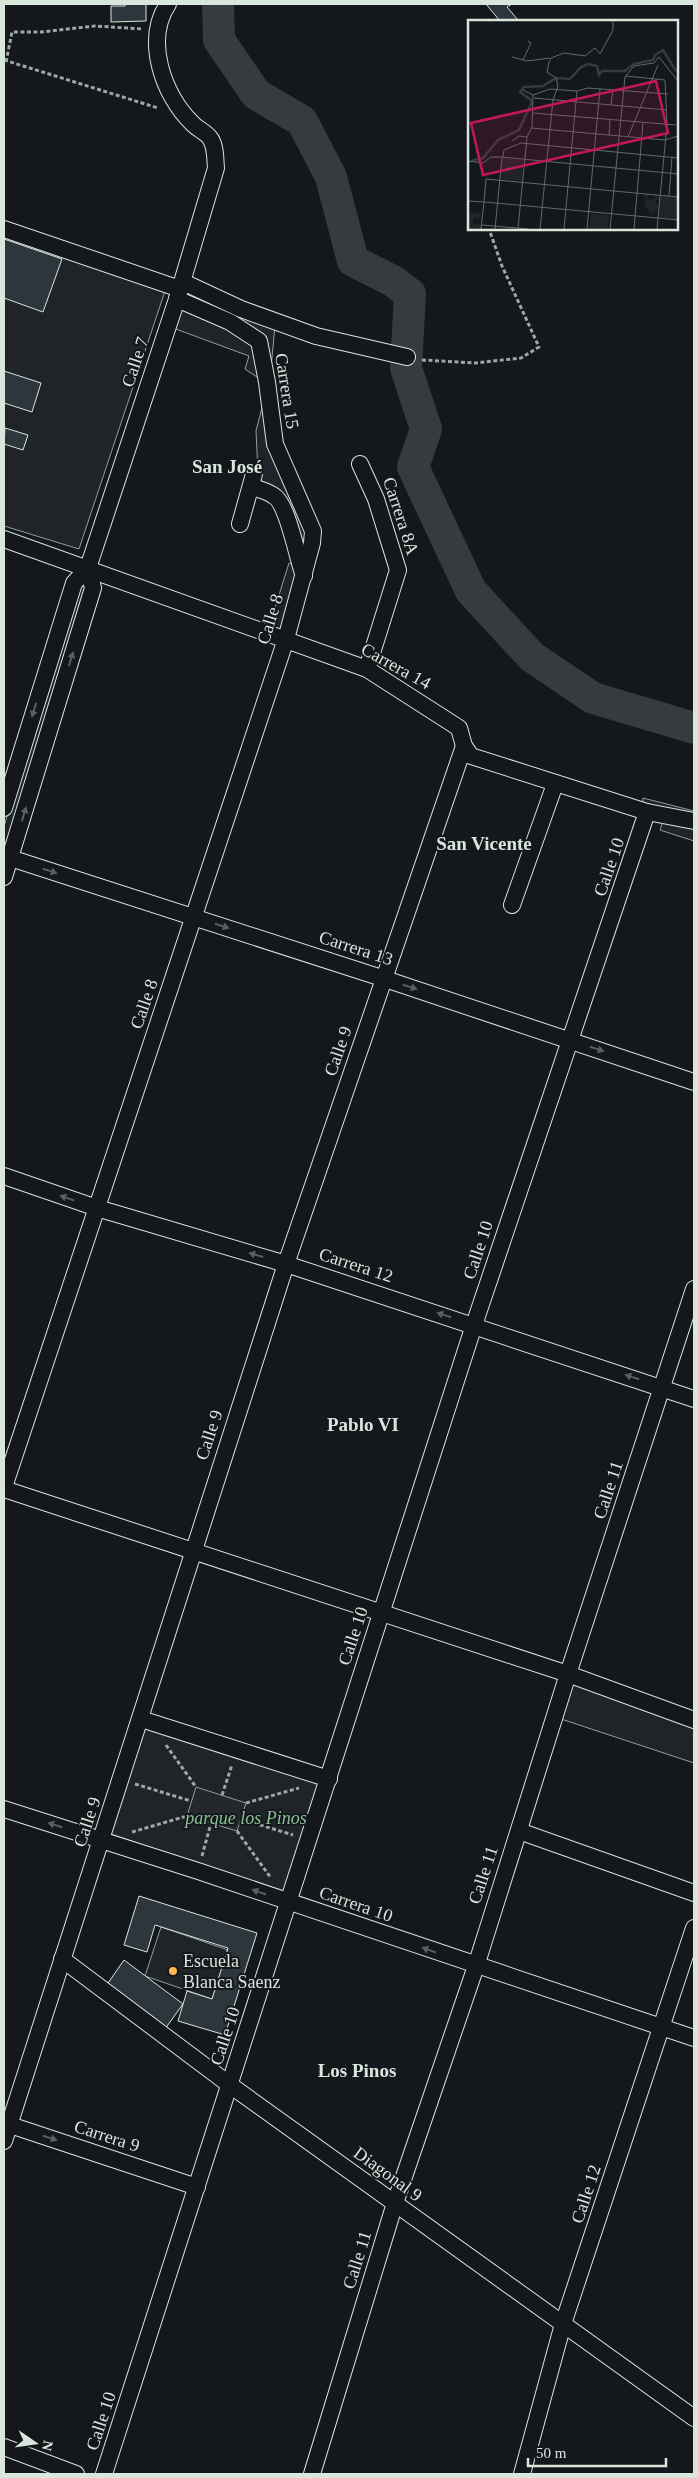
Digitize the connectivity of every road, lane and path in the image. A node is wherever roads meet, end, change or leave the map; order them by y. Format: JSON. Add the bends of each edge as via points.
{"nodes":[{"id":1,"x":168,"y":4,"type":"edge"},
{"id":2,"x":157,"y":30,"type":"junction"},
{"id":3,"x":5,"y":61,"type":"edge"},
{"id":4,"x":162,"y":109,"type":"dead end"},
{"id":5,"x":4,"y":229,"type":"edge"},
{"id":6,"x":489,"y":230,"type":"edge"},
{"id":7,"x":180,"y":290,"type":"junction"},
{"id":8,"x":406,"y":357,"type":"joint"},
{"id":9,"x":360,"y":464,"type":"dead end"},
{"id":10,"x":240,"y":524,"type":"dead end"},
{"id":11,"x":313,"y":530,"type":"joint"},
{"id":12,"x":4,"y":539,"type":"edge"},
{"id":13,"x":88,"y":568,"type":"junction"},
{"id":14,"x":304,"y":576,"type":"junction"},
{"id":15,"x":286,"y":639,"type":"junction"},
{"id":16,"x":367,"y":669,"type":"junction"},
{"id":17,"x":464,"y":746,"type":"junction"},
{"id":18,"x":555,"y":784,"type":"junction"},
{"id":19,"x":4,"y":808,"type":"edge"},
{"id":20,"x":647,"y":812,"type":"junction"},
{"id":21,"x":694,"y":821,"type":"edge"},
{"id":22,"x":7,"y":858,"type":"edge"},
{"id":23,"x":4,"y":877,"type":"edge"},
{"id":24,"x":512,"y":904,"type":"dead end"},
{"id":25,"x":195,"y":917,"type":"junction"},
{"id":26,"x":385,"y":978,"type":"junction"},
{"id":27,"x":569,"y":1040,"type":"junction"},
{"id":28,"x":694,"y":1082,"type":"edge"},
{"id":29,"x":4,"y":1176,"type":"edge"},
{"id":30,"x":97,"y":1208,"type":"junction"},
{"id":31,"x":286,"y":1264,"type":"junction"},
{"id":32,"x":694,"y":1289,"type":"edge"},
{"id":33,"x":474,"y":1325,"type":"junction"},
{"id":34,"x":663,"y":1388,"type":"junction"},
{"id":35,"x":694,"y":1399,"type":"edge"},
{"id":36,"x":4,"y":1488,"type":"edge"},
{"id":37,"x":192,"y":1551,"type":"junction"},
{"id":38,"x":382,"y":1613,"type":"junction"},
{"id":39,"x":568,"y":1674,"type":"junction"},
{"id":40,"x":145,"y":1720,"type":"junction"},
{"id":41,"x":694,"y":1720,"type":"edge"},
{"id":42,"x":236,"y":1750,"type":"junction"},
{"id":43,"x":328,"y":1779,"type":"junction"},
{"id":44,"x":122,"y":1780,"type":"junction"},
{"id":45,"x":196,"y":1787,"type":"dead end"},
{"id":46,"x":222,"y":1795,"type":"dead end"},
{"id":47,"x":191,"y":1801,"type":"dead end"},
{"id":48,"x":246,"y":1802,"type":"dead end"},
{"id":49,"x":4,"y":1810,"type":"edge"},
{"id":50,"x":187,"y":1816,"type":"dead end"},
{"id":51,"x":241,"y":1819,"type":"dead end"},
{"id":52,"x":212,"y":1823,"type":"dead end"},
{"id":53,"x":237,"y":1831,"type":"dead end"},
{"id":54,"x":518,"y":1831,"type":"junction"},
{"id":55,"x":130,"y":1832,"type":"dead end"},
{"id":56,"x":102,"y":1840,"type":"junction"},
{"id":57,"x":308,"y":1840,"type":"junction"},
{"id":58,"x":198,"y":1871,"type":"junction"},
{"id":59,"x":272,"y":1879,"type":"dead end"},
{"id":60,"x":694,"y":1893,"type":"edge"},
{"id":61,"x":289,"y":1902,"type":"junction"},
{"id":62,"x":694,"y":1928,"type":"edge"},
{"id":63,"x":62,"y":1959,"type":"junction"},
{"id":64,"x":476,"y":1966,"type":"junction"},
{"id":65,"x":662,"y":2027,"type":"junction"},
{"id":66,"x":694,"y":2038,"type":"edge"},
{"id":67,"x":230,"y":2085,"type":"junction"},
{"id":68,"x":6,"y":2123,"type":"edge"},
{"id":69,"x":4,"y":2141,"type":"edge"},
{"id":70,"x":197,"y":2187,"type":"junction"},
{"id":71,"x":395,"y":2203,"type":"junction"},
{"id":72,"x":563,"y":2324,"type":"junction"},
{"id":73,"x":694,"y":2418,"type":"edge"},
{"id":74,"x":4,"y":2447,"type":"edge"},
{"id":75,"x":76,"y":2474,"type":"edge"},
{"id":76,"x":104,"y":2474,"type":"edge"},
{"id":77,"x":312,"y":2474,"type":"edge"},
{"id":78,"x":522,"y":2474,"type":"edge"}],
"edges":[{"from":1,"to":2,"type":"street"},
{"from":2,"to":3,"type":"path","via":[[95,26],[12,32]]},
{"from":2,"to":7,"type":"street","name":"Calle 7","via":[[158,52],[168,94],[191,123],[210,138],[215,152],[216,168]]},
{"from":3,"to":4,"type":"path"},
{"from":5,"to":7,"type":"street","name":"Carrera 15"},
{"from":6,"to":8,"type":"path","via":[[539,347],[521,358],[476,363]]},
{"from":7,"to":8,"type":"street","via":[[316,336]]},
{"from":7,"to":11,"type":"street","name":"Carrera 15","via":[[259,341],[275,444]]},
{"from":7,"to":13,"type":"street","name":"Calle 7"},
{"from":9,"to":16,"type":"street","name":"Carrera 8A","via":[[376,499],[398,570]]},
{"from":10,"to":14,"type":"street","via":[[253,480],[284,507]]},
{"from":11,"to":14,"type":"street","name":"Calle 8"},
{"from":12,"to":13,"type":"street","name":"Carrera 14"},
{"from":13,"to":15,"type":"street","name":"Carrera 14"},
{"from":13,"to":19,"type":"street","name":"Calle 7","one_way":true,"via":[[74,583]]},
{"from":22,"to":13,"type":"street","name":"Calle 7","one_way":true,"via":[[93,588]]},
{"from":14,"to":15,"type":"street","name":"Calle 8"},
{"from":15,"to":16,"type":"street","name":"Carrera 14"},
{"from":15,"to":25,"type":"street","name":"Calle 8"},
{"from":16,"to":17,"type":"street","name":"Carrera 14","via":[[459,728]]},
{"from":17,"to":18,"type":"street","name":"Carrera 14","via":[[471,756]]},
{"from":17,"to":26,"type":"street","name":"Calle 9"},
{"from":18,"to":20,"type":"street","name":"Carrera 14"},
{"from":18,"to":24,"type":"street"},
{"from":20,"to":21,"type":"street","name":"Carrera 14"},
{"from":20,"to":27,"type":"street","name":"Calle 10"},
{"from":22,"to":23,"type":"street","name":"Calle 7"},
{"from":22,"to":25,"type":"street","name":"Carrera 13","one_way":true},
{"from":25,"to":26,"type":"street","name":"Carrera 13","one_way":true},
{"from":25,"to":30,"type":"street","name":"Calle 8"},
{"from":26,"to":27,"type":"street","name":"Carrera 13","one_way":true},
{"from":26,"to":31,"type":"street","name":"Calle 9"},
{"from":27,"to":28,"type":"street","name":"Carrera 13","one_way":true},
{"from":27,"to":33,"type":"street","name":"Calle 10"},
{"from":30,"to":29,"type":"street","name":"Carrera 12","one_way":true},
{"from":31,"to":30,"type":"street","name":"Carrera 12","one_way":true},
{"from":30,"to":36,"type":"street","name":"Calle 8"},
{"from":33,"to":31,"type":"street","name":"Carrera 12","one_way":true},
{"from":31,"to":37,"type":"street","name":"Calle 9"},
{"from":32,"to":34,"type":"street","name":"Calle 11"},
{"from":34,"to":33,"type":"street","name":"Carrera 12","one_way":true},
{"from":33,"to":38,"type":"street","name":"Calle 10"},
{"from":34,"to":35,"type":"street","name":"Carrera 12"},
{"from":34,"to":39,"type":"street","name":"Calle 11"},
{"from":36,"to":37,"type":"street"},
{"from":37,"to":38,"type":"street"},
{"from":37,"to":40,"type":"street","name":"Calle 9"},
{"from":38,"to":39,"type":"street"},
{"from":38,"to":43,"type":"street","name":"Calle 10"},
{"from":39,"to":41,"type":"street"},
{"from":39,"to":54,"type":"street","name":"Calle 11"},
{"from":40,"to":42,"type":"street"},
{"from":40,"to":44,"type":"street","name":"Calle 9"},
{"from":40,"to":45,"type":"path"},
{"from":42,"to":43,"type":"street"},
{"from":42,"to":46,"type":"path"},
{"from":43,"to":48,"type":"path"},
{"from":43,"to":57,"type":"street","name":"Calle 10"},
{"from":44,"to":47,"type":"path"},
{"from":44,"to":56,"type":"street","name":"Calle 9"},
{"from":56,"to":49,"type":"street","name":"Carrera 10","one_way":true},
{"from":50,"to":55,"type":"path"},
{"from":51,"to":57,"type":"path"},
{"from":52,"to":58,"type":"path"},
{"from":53,"to":59,"type":"path"},
{"from":54,"to":60,"type":"street"},
{"from":54,"to":64,"type":"street","name":"Calle 11"},
{"from":56,"to":58,"type":"street","name":"Carrera 10"},
{"from":56,"to":63,"type":"street","name":"Calle 9"},
{"from":57,"to":61,"type":"street","name":"Calle 10"},
{"from":61,"to":58,"type":"street","name":"Carrera 10","one_way":true},
{"from":64,"to":61,"type":"street","name":"Carrera 10","one_way":true},
{"from":61,"to":67,"type":"street","name":"Calle 10"},
{"from":62,"to":65,"type":"street","name":"Calle 12"},
{"from":63,"to":67,"type":"street","name":"Diagonal 9"},
{"from":63,"to":68,"type":"street","name":"Calle 9"},
{"from":64,"to":65,"type":"street","name":"Carrera 10"},
{"from":64,"to":71,"type":"street","name":"Calle 11"},
{"from":65,"to":66,"type":"street","name":"Carrera 10"},
{"from":65,"to":72,"type":"street","name":"Calle 12"},
{"from":67,"to":70,"type":"street","name":"Calle 10"},
{"from":67,"to":71,"type":"street","name":"Diagonal 9"},
{"from":68,"to":69,"type":"street","name":"Calle 9"},
{"from":68,"to":70,"type":"street","name":"Carrera 9","one_way":true},
{"from":70,"to":76,"type":"street","name":"Calle 10"},
{"from":71,"to":72,"type":"street","name":"Diagonal 9"},
{"from":71,"to":77,"type":"street","name":"Calle 11"},
{"from":72,"to":73,"type":"street","name":"Diagonal 9"},
{"from":72,"to":78,"type":"street","name":"Calle 12"},
{"from":74,"to":75,"type":"street"}]}
